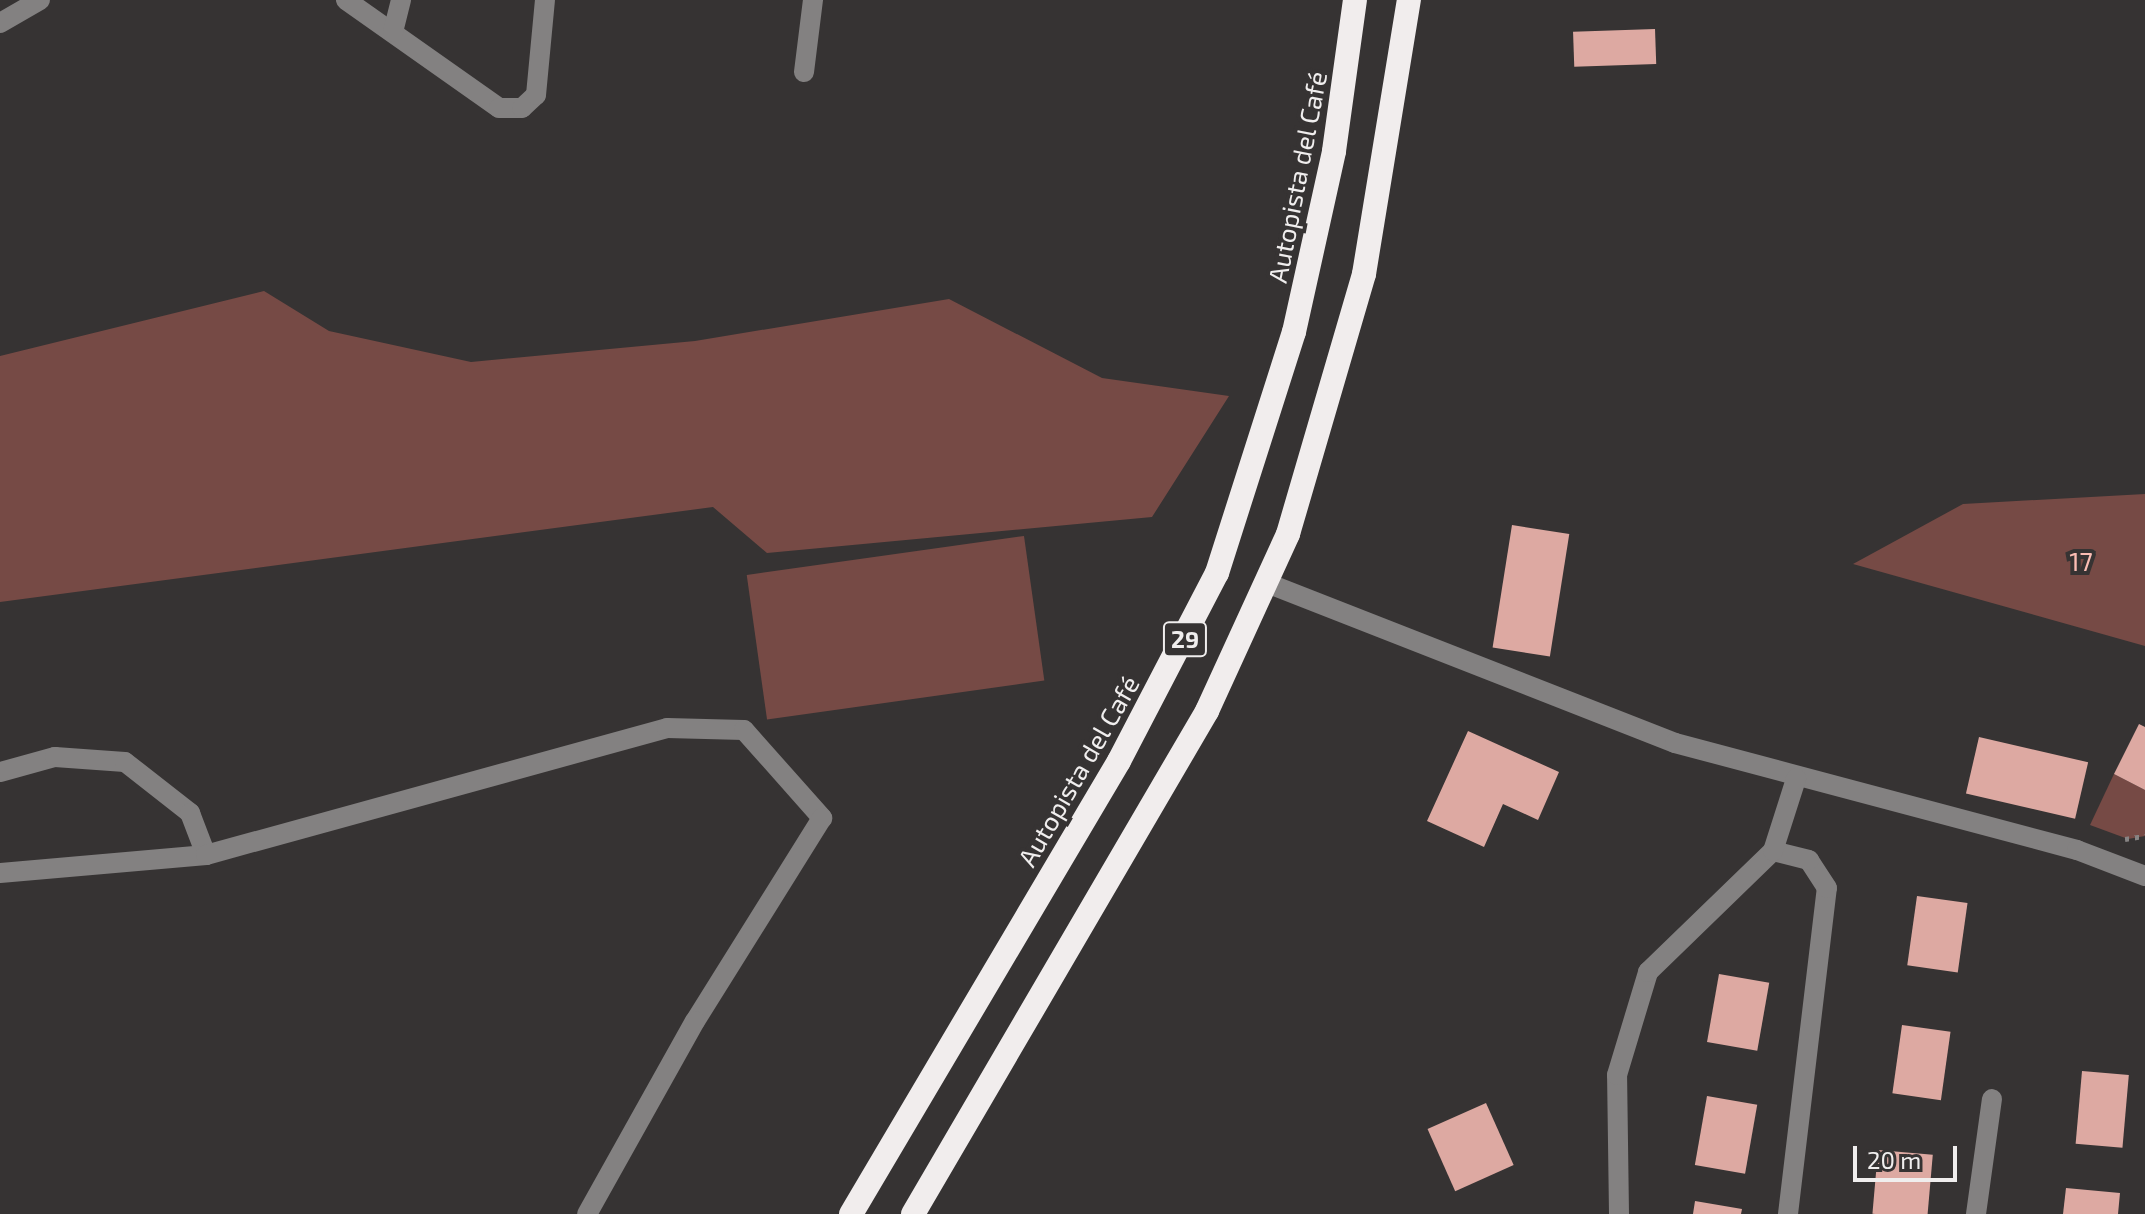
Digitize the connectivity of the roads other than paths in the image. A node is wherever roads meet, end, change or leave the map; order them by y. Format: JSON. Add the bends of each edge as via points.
{"nodes":[{"id":1,"x":40,"y":0,"type":"edge"},
{"id":2,"x":346,"y":0,"type":"edge"},
{"id":3,"x":401,"y":0,"type":"edge"},
{"id":4,"x":545,"y":0,"type":"edge"},
{"id":5,"x":813,"y":0,"type":"edge"},
{"id":6,"x":1355,"y":0,"type":"edge"},
{"id":7,"x":1409,"y":0,"type":"edge"},
{"id":8,"x":0,"y":23,"type":"edge"},
{"id":9,"x":393,"y":32,"type":"junction"},
{"id":10,"x":804,"y":72,"type":"dead end"},
{"id":11,"x":1267,"y":583,"type":"junction"},
{"id":12,"x":0,"y":772,"type":"edge"},
{"id":13,"x":1796,"y":779,"type":"junction"},
{"id":14,"x":1773,"y":851,"type":"junction"},
{"id":15,"x":206,"y":855,"type":"junction"},
{"id":16,"x":0,"y":873,"type":"edge"},
{"id":17,"x":2145,"y":876,"type":"edge"},
{"id":18,"x":1992,"y":1099,"type":"dead end"},
{"id":19,"x":587,"y":1214,"type":"edge"},
{"id":20,"x":851,"y":1214,"type":"edge"},
{"id":21,"x":913,"y":1214,"type":"edge"},
{"id":22,"x":1619,"y":1214,"type":"edge"},
{"id":23,"x":1788,"y":1214,"type":"edge"},
{"id":24,"x":1976,"y":1214,"type":"edge"}],
"edges":[{"from":1,"to":8,"type":"street"},
{"from":2,"to":9,"type":"street"},
{"from":3,"to":9,"type":"street"},
{"from":4,"to":9,"type":"street","via":[[541,75],[522,108],[499,108]]},
{"from":5,"to":10,"type":"street"},
{"from":6,"to":20,"type":"highway","name":"Autopista del Café","number":"29","via":[[1334,151],[1294,332],[1217,573],[1119,761]]},
{"from":7,"to":11,"type":"highway","number":"29","via":[[1364,274],[1308,475]]},
{"from":11,"to":13,"type":"street","via":[[1537,693]]},
{"from":11,"to":21,"type":"highway","number":"29","via":[[1207,711]]},
{"from":12,"to":15,"type":"street","via":[[55,757],[125,762],[190,813]]},
{"from":13,"to":14,"type":"street"},
{"from":13,"to":17,"type":"street","via":[[2077,850]]},
{"from":14,"to":22,"type":"street","via":[[1648,972],[1617,1075]]},
{"from":14,"to":23,"type":"street","via":[[1809,860],[1827,888]]},
{"from":15,"to":16,"type":"street"},
{"from":15,"to":19,"type":"street","via":[[667,728],[744,730],[822,818],[695,1021]]},
{"from":18,"to":24,"type":"street"}]}
